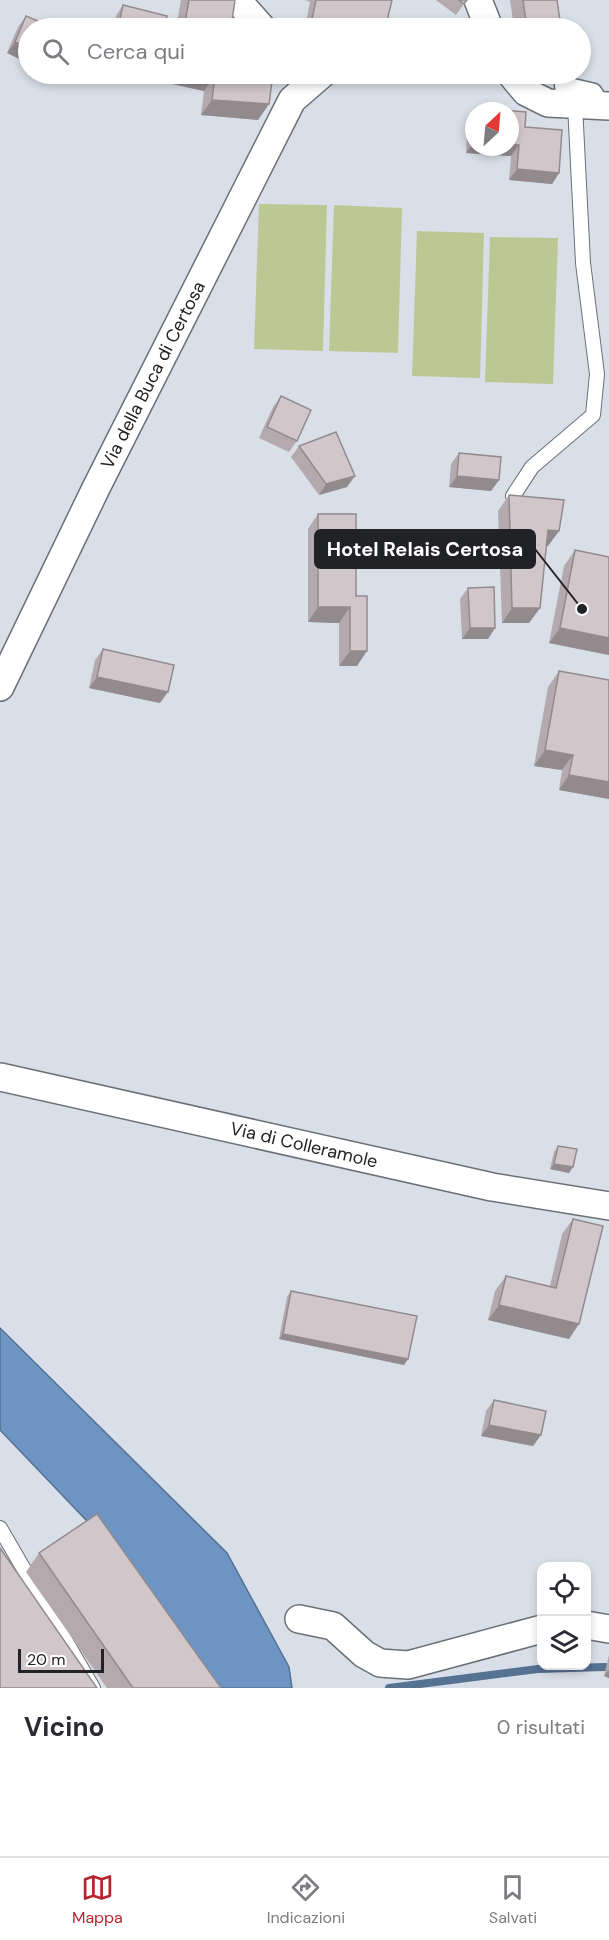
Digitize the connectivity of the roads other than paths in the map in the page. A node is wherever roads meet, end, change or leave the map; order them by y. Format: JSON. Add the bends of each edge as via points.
{"nodes":[{"id":1,"x":237,"y":0,"type":"edge"},
{"id":2,"x":478,"y":0,"type":"edge"},
{"id":3,"x":253,"y":18,"type":"edge"},
{"id":4,"x":485,"y":18,"type":"edge"},
{"id":5,"x":310,"y":84,"type":"edge"},
{"id":6,"x":519,"y":84,"type":"edge"},
{"id":7,"x":565,"y":84,"type":"edge"},
{"id":8,"x":594,"y":106,"type":"edge"},
{"id":9,"x":513,"y":496,"type":"edge"},
{"id":10,"x":0,"y":687,"type":"edge"},
{"id":11,"x":0,"y":1077,"type":"edge"},
{"id":12,"x":609,"y":1206,"type":"edge"},
{"id":13,"x":0,"y":1528,"type":"edge"},
{"id":14,"x":299,"y":1619,"type":"dead end"},
{"id":15,"x":591,"y":1626,"type":"edge"},
{"id":16,"x":609,"y":1629,"type":"edge"},
{"id":17,"x":537,"y":1630,"type":"edge"},
{"id":18,"x":93,"y":1688,"type":"edge"}],
"edges":[{"from":1,"to":3,"type":"street"},
{"from":2,"to":4,"type":"street"},
{"from":5,"to":10,"type":"street","name":"Via della Buca di Certosa","via":[[292,100]]},
{"from":6,"to":8,"type":"street","via":[[526,93],[548,103]]},
{"from":7,"to":8,"type":"street","via":[[566,88],[592,94]]},
{"from":8,"to":9,"type":"lane","via":[[583,263],[597,374],[593,415],[532,467]]},
{"from":11,"to":12,"type":"street","name":"Via di Colleramole","via":[[492,1187]]},
{"from":13,"to":18,"type":"lane"},
{"from":14,"to":17,"type":"street","via":[[333,1626],[380,1663],[408,1665]]},
{"from":15,"to":16,"type":"street"}]}
